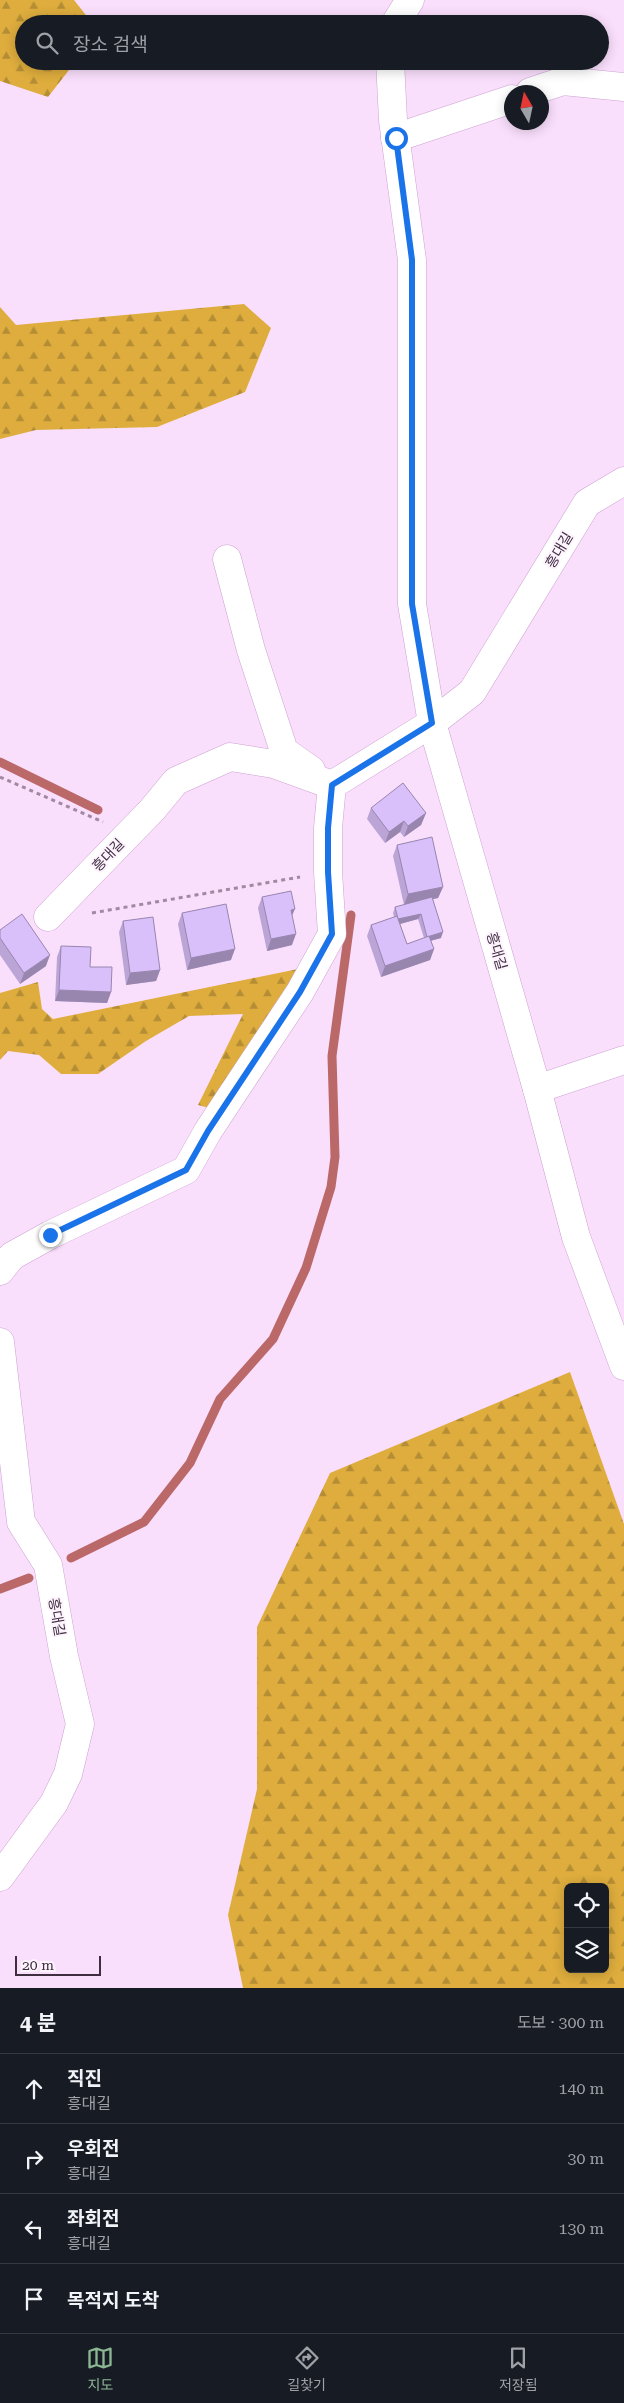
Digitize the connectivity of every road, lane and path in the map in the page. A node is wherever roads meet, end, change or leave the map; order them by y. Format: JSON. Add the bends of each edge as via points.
{"nodes":[{"id":1,"x":410,"y":0,"type":"edge"},
{"id":2,"x":401,"y":15,"type":"edge"},
{"id":3,"x":391,"y":70,"type":"edge"},
{"id":4,"x":549,"y":86,"type":"edge"},
{"id":5,"x":624,"y":87,"type":"edge"},
{"id":6,"x":504,"y":102,"type":"edge"},
{"id":7,"x":396,"y":138,"type":"junction"},
{"id":8,"x":624,"y":481,"type":"edge"},
{"id":9,"x":228,"y":559,"type":"dead end"},
{"id":10,"x":432,"y":723,"type":"junction"},
{"id":11,"x":0,"y":777,"type":"edge"},
{"id":12,"x":332,"y":785,"type":"junction"},
{"id":13,"x":129,"y":833,"type":"junction"},
{"id":14,"x":328,"y":872,"type":"junction"},
{"id":15,"x":75,"y":888,"type":"junction"},
{"id":16,"x":48,"y":916,"type":"dead end"},
{"id":17,"x":624,"y":1060,"type":"edge"},
{"id":18,"x":537,"y":1089,"type":"junction"},
{"id":19,"x":4,"y":1260,"type":"edge"},
{"id":20,"x":0,"y":1342,"type":"edge"},
{"id":21,"x":624,"y":1366,"type":"edge"},
{"id":22,"x":0,"y":1877,"type":"edge"}],
"edges":[{"from":1,"to":2,"type":"street"},
{"from":3,"to":7,"type":"street","name":"흥대길"},
{"from":4,"to":5,"type":"street","via":[[563,81]]},
{"from":6,"to":7,"type":"street"},
{"from":7,"to":10,"type":"street","name":"흥대길","via":[[412,260],[412,604]]},
{"from":8,"to":10,"type":"street","name":"흥대길","via":[[587,503],[472,692]]},
{"from":9,"to":12,"type":"street","via":[[284,751]]},
{"from":10,"to":12,"type":"street","name":"흥대길"},
{"from":10,"to":18,"type":"street","name":"흥대길"},
{"from":11,"to":13,"type":"path"},
{"from":12,"to":13,"type":"street","name":"흥대길","via":[[274,764],[230,757],[176,781]]},
{"from":12,"to":14,"type":"street"},
{"from":13,"to":15,"type":"street","name":"흥대길"},
{"from":14,"to":15,"type":"path","via":[[88,914]]},
{"from":14,"to":19,"type":"street","via":[[332,934],[300,992],[208,1131],[186,1170]]},
{"from":15,"to":16,"type":"street","name":"흥대길"},
{"from":17,"to":18,"type":"street"},
{"from":18,"to":21,"type":"street","name":"흥대길","via":[[576,1237]]},
{"from":20,"to":22,"type":"street","name":"흥대길","via":[[21,1522],[48,1565],[80,1724],[68,1774],[54,1803]]}]}
